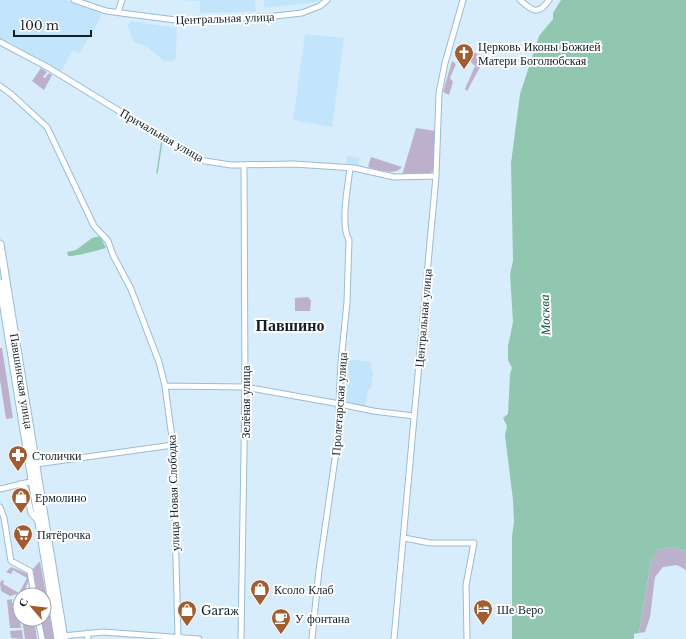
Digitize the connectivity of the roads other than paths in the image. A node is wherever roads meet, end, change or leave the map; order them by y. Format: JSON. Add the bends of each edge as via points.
{"nodes":[{"id":1,"x":74,"y":0,"type":"edge"},
{"id":2,"x":122,"y":0,"type":"edge"},
{"id":3,"x":327,"y":0,"type":"edge"},
{"id":4,"x":463,"y":0,"type":"edge"},
{"id":5,"x":520,"y":0,"type":"edge"},
{"id":6,"x":548,"y":0,"type":"edge"},
{"id":7,"x":118,"y":12,"type":"junction"},
{"id":8,"x":0,"y":42,"type":"edge"},
{"id":9,"x":0,"y":86,"type":"edge"},
{"id":10,"x":244,"y":165,"type":"junction"},
{"id":11,"x":350,"y":168,"type":"junction"},
{"id":12,"x":436,"y":176,"type":"junction"},
{"id":13,"x":0,"y":244,"type":"edge"},
{"id":14,"x":0,"y":283,"type":"edge"},
{"id":15,"x":165,"y":386,"type":"junction"},
{"id":16,"x":245,"y":387,"type":"junction"},
{"id":17,"x":340,"y":404,"type":"junction"},
{"id":18,"x":414,"y":416,"type":"junction"},
{"id":19,"x":173,"y":445,"type":"junction"},
{"id":20,"x":36,"y":464,"type":"junction"},
{"id":21,"x":36,"y":481,"type":"junction"},
{"id":22,"x":20,"y":484,"type":"junction"},
{"id":23,"x":0,"y":488,"type":"edge"},
{"id":24,"x":0,"y":507,"type":"edge"},
{"id":25,"x":40,"y":523,"type":"junction"},
{"id":26,"x":404,"y":538,"type":"junction"},
{"id":27,"x":33,"y":587,"type":"edge"},
{"id":28,"x":40,"y":627,"type":"edge"},
{"id":29,"x":87,"y":633,"type":"junction"},
{"id":30,"x":61,"y":637,"type":"edge"},
{"id":31,"x":178,"y":637,"type":"junction"},
{"id":32,"x":42,"y":639,"type":"edge"},
{"id":33,"x":88,"y":639,"type":"edge"},
{"id":34,"x":200,"y":639,"type":"edge"},
{"id":35,"x":242,"y":639,"type":"edge"},
{"id":36,"x":312,"y":639,"type":"edge"},
{"id":37,"x":394,"y":639,"type":"edge"},
{"id":38,"x":467,"y":639,"type":"edge"}],
"edges":[{"from":1,"to":7,"type":"street","name":"Центральная улица","via":[[95,8]]},
{"from":2,"to":7,"type":"street"},
{"from":3,"to":7,"type":"street","name":"Центральная улица","via":[[320,6],[302,13],[216,20],[183,21]]},
{"from":4,"to":12,"type":"street","name":"Центральная улица","via":[[440,85]]},
{"from":5,"to":6,"type":"street","via":[[535,11]]},
{"from":8,"to":10,"type":"street","name":"Причальная улица","via":[[49,68],[198,158],[217,164]]},
{"from":9,"to":15,"type":"street","name":"улица Новая Слободка","via":[[47,127],[94,226],[108,241],[131,288]]},
{"from":10,"to":11,"type":"street","name":"Причальная улица","via":[[294,164]]},
{"from":10,"to":16,"type":"street","name":"Зелёная улица"},
{"from":11,"to":12,"type":"street","name":"Причальная улица","via":[[394,177]]},
{"from":11,"to":17,"type":"street","name":"Пролетарская улица","via":[[346,209],[346,235],[349,240],[347,302]]},
{"from":12,"to":18,"type":"street","name":"Центральная улица"},
{"from":13,"to":20,"type":"main road","name":"Павшинская улица"},
{"from":14,"to":21,"type":"main road","name":"Павшинская улица"},
{"from":15,"to":16,"type":"street"},
{"from":15,"to":19,"type":"street","name":"улица Новая Слободка"},
{"from":16,"to":17,"type":"street"},
{"from":16,"to":35,"type":"street","name":"Зелёная улица"},
{"from":17,"to":18,"type":"street","via":[[373,412]]},
{"from":17,"to":36,"type":"street","name":"Пролетарская улица"},
{"from":18,"to":26,"type":"street","name":"Центральная улица"},
{"from":19,"to":20,"type":"street"},
{"from":19,"to":31,"type":"street","name":"улица Новая Слободка"},
{"from":20,"to":21,"type":"main road","name":"Павшинская улица"},
{"from":21,"to":22,"type":"street"},
{"from":21,"to":25,"type":"main road","name":"Павшинская улица"},
{"from":21,"to":30,"type":"main road","name":"Павшинская улица"},
{"from":22,"to":23,"type":"street"},
{"from":22,"to":25,"type":"street","via":[[26,489],[31,513]]},
{"from":24,"to":27,"type":"street","via":[[11,561],[30,571]]},
{"from":25,"to":30,"type":"main road","name":"Павшинская улица"},
{"from":26,"to":37,"type":"street","name":"Центральная улица"},
{"from":26,"to":38,"type":"street","via":[[430,543],[474,543],[466,585]]},
{"from":28,"to":32,"type":"street"},
{"from":29,"to":30,"type":"street"},
{"from":29,"to":31,"type":"street"},
{"from":29,"to":33,"type":"street"},
{"from":31,"to":34,"type":"street"}]}
